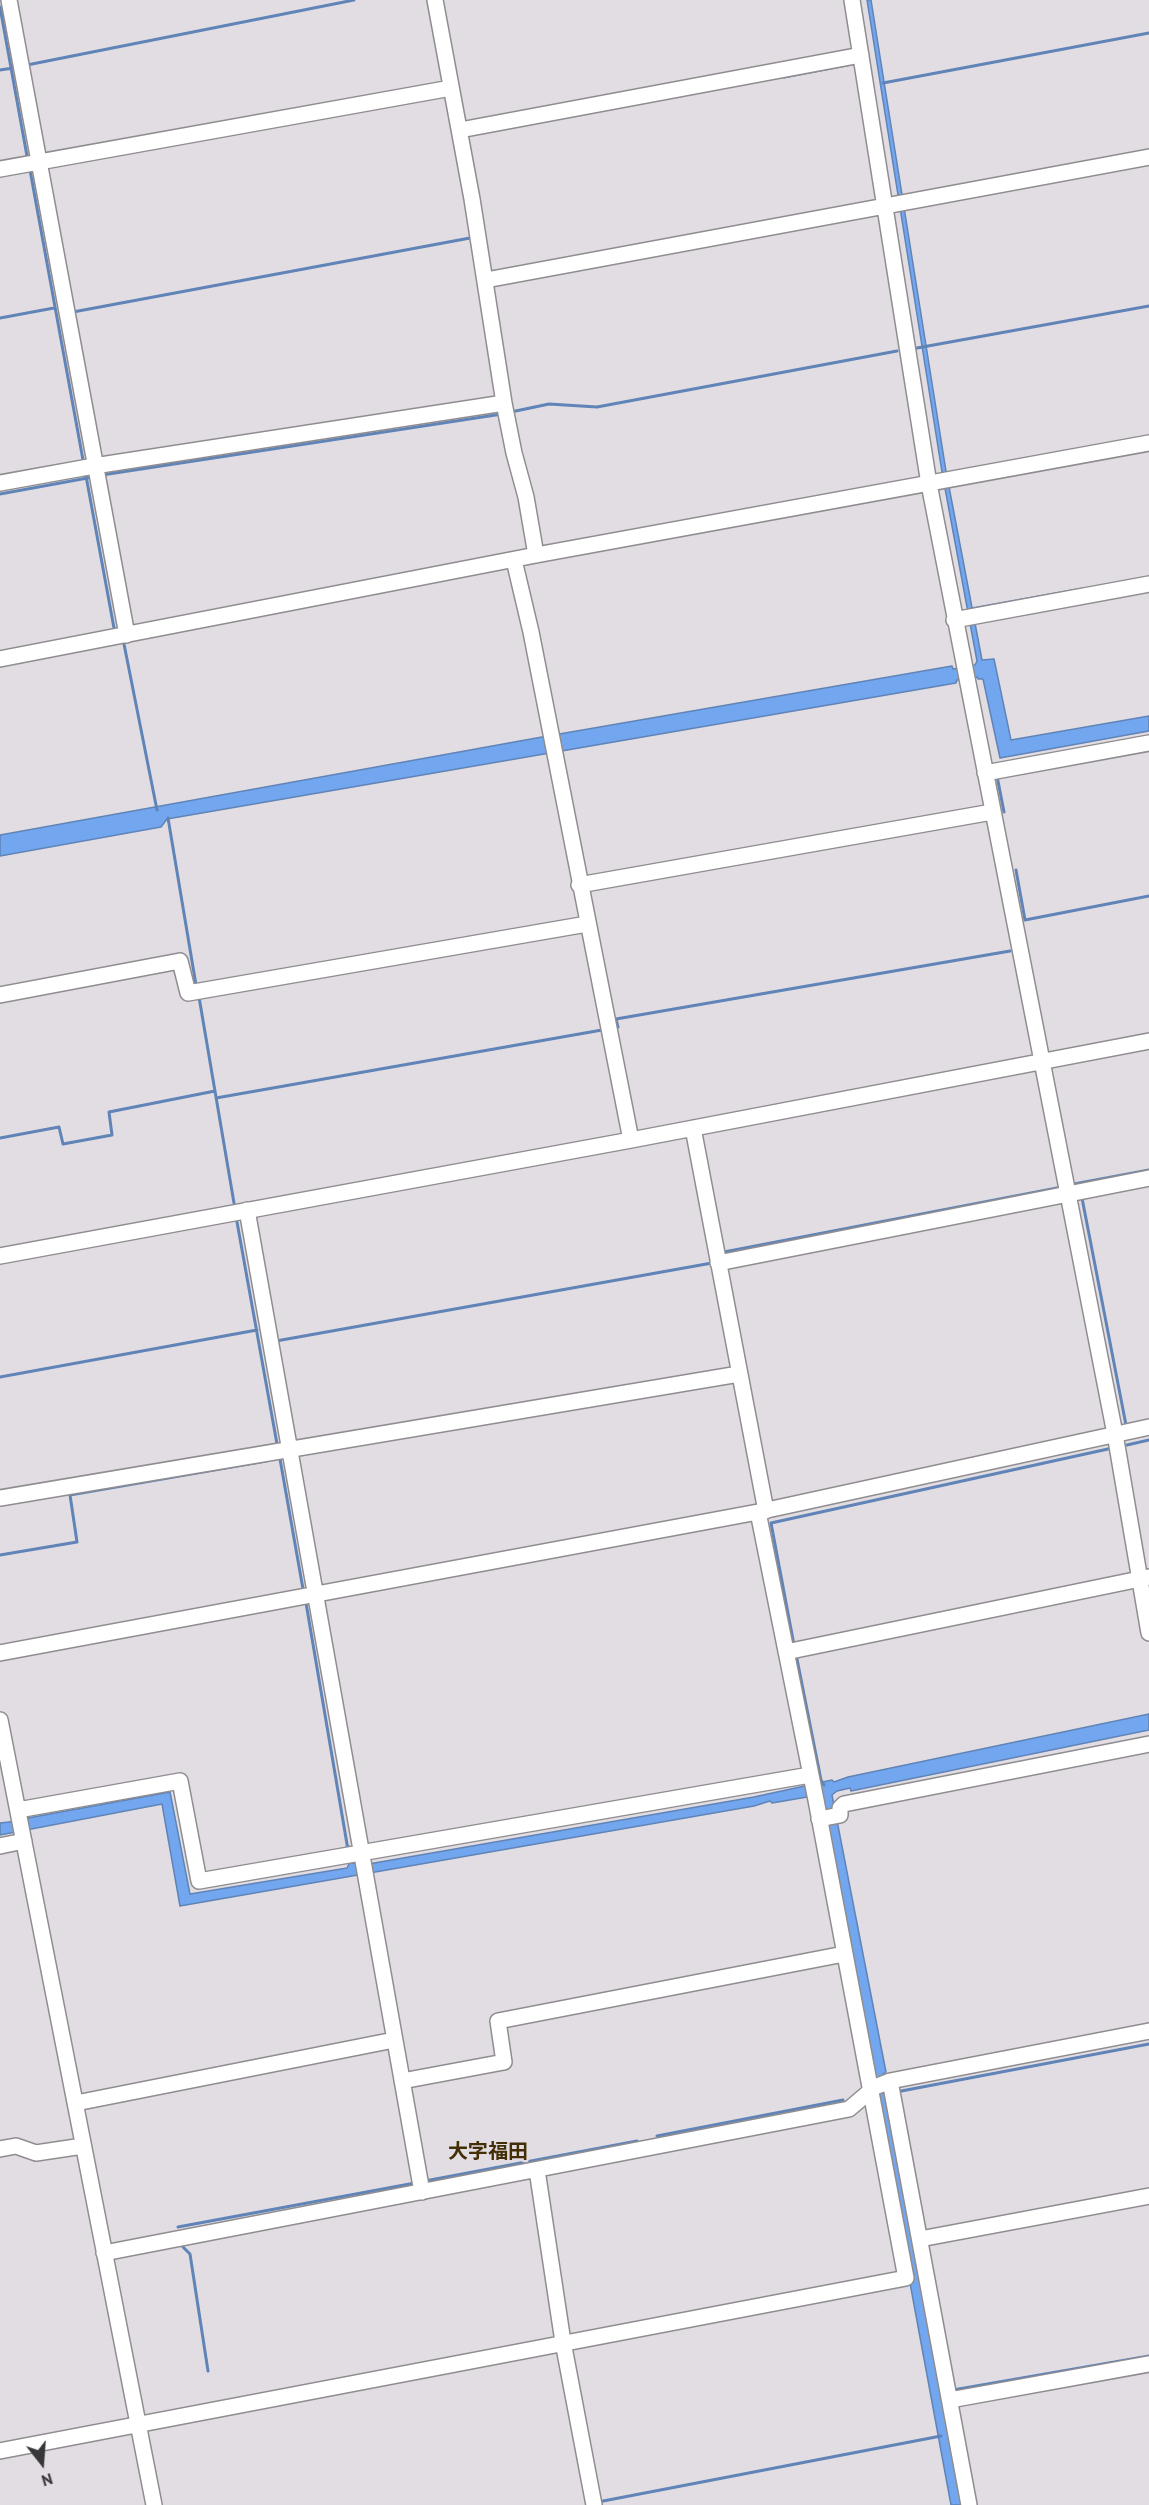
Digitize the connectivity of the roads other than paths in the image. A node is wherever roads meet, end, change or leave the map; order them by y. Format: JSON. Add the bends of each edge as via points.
{"nodes":[{"id":1,"x":9,"y":0,"type":"edge"},
{"id":2,"x":435,"y":0,"type":"edge"},
{"id":3,"x":852,"y":0,"type":"edge"},
{"id":4,"x":861,"y":55,"type":"junction"},
{"id":5,"x":451,"y":88,"type":"junction"},
{"id":6,"x":460,"y":130,"type":"junction"},
{"id":7,"x":1149,"y":157,"type":"edge"},
{"id":8,"x":38,"y":161,"type":"junction"},
{"id":9,"x":0,"y":169,"type":"edge"},
{"id":10,"x":896,"y":204,"type":"junction"},
{"id":11,"x":486,"y":280,"type":"junction"},
{"id":12,"x":506,"y":409,"type":"junction"},
{"id":13,"x":1149,"y":443,"type":"edge"},
{"id":14,"x":95,"y":473,"type":"junction"},
{"id":15,"x":940,"y":482,"type":"junction"},
{"id":16,"x":0,"y":483,"type":"edge"},
{"id":17,"x":536,"y":555,"type":"junction"},
{"id":18,"x":514,"y":560,"type":"junction"},
{"id":19,"x":1149,"y":584,"type":"edge"},
{"id":20,"x":966,"y":617,"type":"junction"},
{"id":21,"x":127,"y":635,"type":"junction"},
{"id":22,"x":0,"y":659,"type":"edge"},
{"id":23,"x":1149,"y":743,"type":"edge"},
{"id":24,"x":985,"y":773,"type":"junction"},
{"id":25,"x":992,"y":812,"type":"junction"},
{"id":26,"x":579,"y":885,"type":"junction"},
{"id":27,"x":587,"y":924,"type":"junction"},
{"id":28,"x":0,"y":995,"type":"edge"},
{"id":29,"x":1149,"y":1041,"type":"edge"},
{"id":30,"x":1042,"y":1062,"type":"junction"},
{"id":31,"x":693,"y":1128,"type":"junction"},
{"id":32,"x":631,"y":1140,"type":"junction"},
{"id":33,"x":1149,"y":1178,"type":"edge"},
{"id":34,"x":1068,"y":1194,"type":"junction"},
{"id":35,"x":247,"y":1210,"type":"junction"},
{"id":36,"x":0,"y":1256,"type":"edge"},
{"id":37,"x":718,"y":1263,"type":"junction"},
{"id":38,"x":739,"y":1374,"type":"junction"},
{"id":39,"x":1149,"y":1427,"type":"edge"},
{"id":40,"x":1115,"y":1434,"type":"junction"},
{"id":41,"x":289,"y":1450,"type":"junction"},
{"id":42,"x":0,"y":1498,"type":"edge"},
{"id":43,"x":762,"y":1512,"type":"junction"},
{"id":44,"x":1144,"y":1578,"type":"edge"},
{"id":45,"x":315,"y":1595,"type":"junction"},
{"id":46,"x":1149,"y":1633,"type":"edge"},
{"id":47,"x":792,"y":1651,"type":"junction"},
{"id":48,"x":0,"y":1653,"type":"edge"},
{"id":49,"x":0,"y":1720,"type":"edge"},
{"id":50,"x":1149,"y":1744,"type":"edge"},
{"id":51,"x":811,"y":1777,"type":"junction"},
{"id":52,"x":819,"y":1820,"type":"junction"},
{"id":53,"x":21,"y":1825,"type":"junction"},
{"id":54,"x":0,"y":1846,"type":"edge"},
{"id":55,"x":356,"y":1856,"type":"junction"},
{"id":56,"x":844,"y":1954,"type":"junction"},
{"id":57,"x":1149,"y":2031,"type":"edge"},
{"id":58,"x":394,"y":2040,"type":"junction"},
{"id":59,"x":402,"y":2081,"type":"junction"},
{"id":60,"x":884,"y":2088,"type":"junction"},
{"id":61,"x":76,"y":2103,"type":"junction"},
{"id":62,"x":83,"y":2146,"type":"junction"},
{"id":63,"x":0,"y":2149,"type":"edge"},
{"id":64,"x":537,"y":2170,"type":"junction"},
{"id":65,"x":420,"y":2185,"type":"junction"},
{"id":66,"x":1149,"y":2196,"type":"edge"},
{"id":67,"x":920,"y":2239,"type":"junction"},
{"id":68,"x":104,"y":2253,"type":"junction"},
{"id":69,"x":563,"y":2342,"type":"junction"},
{"id":70,"x":1149,"y":2364,"type":"edge"},
{"id":71,"x":949,"y":2394,"type":"junction"},
{"id":72,"x":137,"y":2423,"type":"junction"},
{"id":73,"x":0,"y":2451,"type":"edge"},
{"id":74,"x":154,"y":2505,"type":"edge"},
{"id":75,"x":594,"y":2505,"type":"edge"},
{"id":76,"x":969,"y":2505,"type":"edge"}],
"edges":[{"from":1,"to":8,"type":"street"},
{"from":2,"to":5,"type":"street"},
{"from":3,"to":4,"type":"street"},
{"from":4,"to":6,"type":"street"},
{"from":4,"to":10,"type":"street"},
{"from":5,"to":6,"type":"street"},
{"from":5,"to":8,"type":"street"},
{"from":6,"to":11,"type":"street"},
{"from":7,"to":10,"type":"street"},
{"from":8,"to":9,"type":"street"},
{"from":8,"to":14,"type":"street"},
{"from":10,"to":11,"type":"street"},
{"from":10,"to":15,"type":"street"},
{"from":11,"to":12,"type":"street"},
{"from":12,"to":14,"type":"street"},
{"from":12,"to":17,"type":"street"},
{"from":13,"to":15,"type":"street"},
{"from":14,"to":16,"type":"street"},
{"from":14,"to":21,"type":"street"},
{"from":15,"to":17,"type":"street"},
{"from":15,"to":20,"type":"street"},
{"from":17,"to":18,"type":"street"},
{"from":18,"to":21,"type":"street"},
{"from":18,"to":26,"type":"street"},
{"from":19,"to":20,"type":"street"},
{"from":20,"to":24,"type":"street","via":[[965,673]]},
{"from":21,"to":22,"type":"street"},
{"from":23,"to":24,"type":"street"},
{"from":24,"to":25,"type":"street"},
{"from":25,"to":26,"type":"street"},
{"from":25,"to":30,"type":"street"},
{"from":26,"to":27,"type":"street"},
{"from":27,"to":28,"type":"street","via":[[188,993],[180,961]]},
{"from":27,"to":32,"type":"street"},
{"from":29,"to":30,"type":"street"},
{"from":30,"to":31,"type":"street"},
{"from":30,"to":34,"type":"street"},
{"from":31,"to":32,"type":"street"},
{"from":31,"to":37,"type":"street"},
{"from":32,"to":35,"type":"street"},
{"from":33,"to":34,"type":"street"},
{"from":34,"to":37,"type":"street"},
{"from":34,"to":40,"type":"street"},
{"from":35,"to":36,"type":"street"},
{"from":35,"to":41,"type":"street"},
{"from":37,"to":38,"type":"street"},
{"from":38,"to":41,"type":"street"},
{"from":38,"to":43,"type":"street"},
{"from":39,"to":40,"type":"street"},
{"from":40,"to":43,"type":"street"},
{"from":40,"to":44,"type":"street"},
{"from":41,"to":42,"type":"street"},
{"from":41,"to":45,"type":"street"},
{"from":43,"to":45,"type":"street"},
{"from":43,"to":47,"type":"street"},
{"from":44,"to":46,"type":"street"},
{"from":44,"to":47,"type":"street"},
{"from":45,"to":48,"type":"street"},
{"from":45,"to":55,"type":"street"},
{"from":47,"to":51,"type":"street"},
{"from":49,"to":53,"type":"street"},
{"from":50,"to":52,"type":"street","via":[[844,1804],[840,1815]]},
{"from":51,"to":52,"type":"street"},
{"from":51,"to":55,"type":"street"},
{"from":52,"to":56,"type":"street"},
{"from":53,"to":54,"type":"street"},
{"from":53,"to":55,"type":"street","via":[[180,1780],[199,1881]]},
{"from":53,"to":61,"type":"street"},
{"from":55,"to":58,"type":"street","via":[[366,1878]]},
{"from":56,"to":59,"type":"street","via":[[498,2020],[504,2062]]},
{"from":56,"to":60,"type":"street"},
{"from":57,"to":60,"type":"street"},
{"from":58,"to":59,"type":"street"},
{"from":58,"to":61,"type":"street"},
{"from":59,"to":65,"type":"street"},
{"from":60,"to":64,"type":"street","via":[[849,2109]]},
{"from":60,"to":67,"type":"street"},
{"from":60,"to":69,"type":"street","via":[[906,2278]]},
{"from":61,"to":62,"type":"street"},
{"from":62,"to":63,"type":"street","via":[[36,2153],[16,2146]]},
{"from":62,"to":68,"type":"street"},
{"from":64,"to":65,"type":"street"},
{"from":64,"to":69,"type":"street"},
{"from":65,"to":68,"type":"street"},
{"from":66,"to":67,"type":"street"},
{"from":67,"to":71,"type":"street"},
{"from":68,"to":72,"type":"street"},
{"from":69,"to":72,"type":"street"},
{"from":69,"to":75,"type":"street"},
{"from":70,"to":71,"type":"street"},
{"from":71,"to":76,"type":"street"},
{"from":72,"to":73,"type":"street"},
{"from":72,"to":74,"type":"street"}]}
